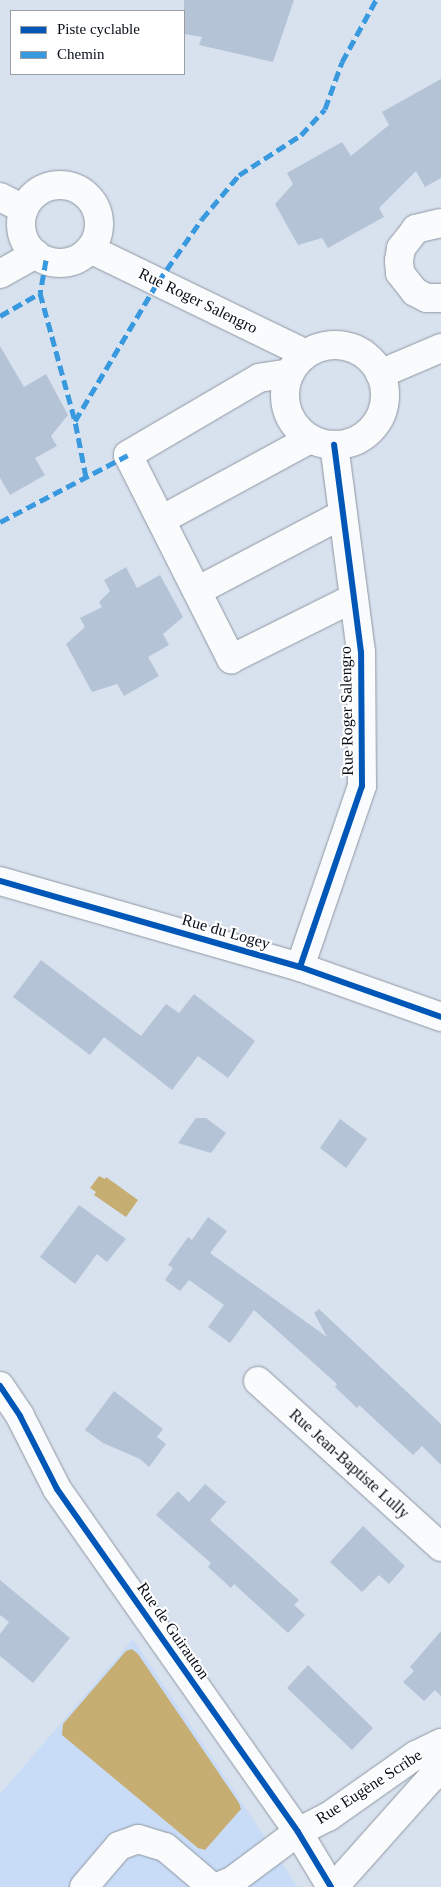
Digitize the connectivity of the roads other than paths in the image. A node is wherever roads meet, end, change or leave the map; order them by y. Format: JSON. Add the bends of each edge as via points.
{"nodes":[{"id":1,"x":12,"y":203,"type":"edge"},
{"id":2,"x":441,"y":223,"type":"edge"},
{"id":3,"x":90,"y":249,"type":"junction"},
{"id":4,"x":36,"y":254,"type":"junction"},
{"id":5,"x":0,"y":274,"type":"edge"},
{"id":6,"x":441,"y":298,"type":"edge"},
{"id":7,"x":441,"y":348,"type":"edge"},
{"id":8,"x":298,"y":363,"type":"junction"},
{"id":9,"x":380,"y":374,"type":"junction"},
{"id":10,"x":322,"y":442,"type":"junction"},
{"id":11,"x":343,"y":514,"type":"junction"},
{"id":12,"x":161,"y":520,"type":"junction"},
{"id":13,"x":197,"y":591,"type":"junction"},
{"id":14,"x":354,"y":598,"type":"junction"},
{"id":15,"x":0,"y":881,"type":"edge"},
{"id":16,"x":300,"y":967,"type":"junction"},
{"id":17,"x":441,"y":1017,"type":"edge"},
{"id":18,"x":258,"y":1381,"type":"dead end"},
{"id":19,"x":0,"y":1386,"type":"edge"},
{"id":20,"x":441,"y":1548,"type":"edge"},
{"id":21,"x":441,"y":1743,"type":"edge"},
{"id":22,"x":441,"y":1761,"type":"edge"},
{"id":23,"x":298,"y":1832,"type":"junction"},
{"id":24,"x":84,"y":1887,"type":"edge"},
{"id":25,"x":212,"y":1887,"type":"edge"},
{"id":26,"x":217,"y":1887,"type":"edge"},
{"id":27,"x":332,"y":1887,"type":"edge"}],
"edges":[{"from":1,"to":3,"type":"street","via":[[54,185],[80,190],[91,199],[100,224]]},
{"from":1,"to":4,"type":"street","via":[[22,234]]},
{"from":2,"to":6,"type":"street","via":[[416,229],[401,248],[398,260],[400,273],[415,292],[427,298]]},
{"from":3,"to":4,"type":"street","via":[[70,262],[46,260]]},
{"from":3,"to":8,"type":"street","name":"Rue Roger Salengro"},
{"from":4,"to":5,"type":"street"},
{"from":7,"to":9,"type":"street"},
{"from":8,"to":9,"type":"street","via":[[322,346],[339,346],[356,350],[370,360]]},
{"from":8,"to":10,"type":"street","via":[[285,402],[298,429]]},
{"from":8,"to":12,"type":"street","via":[[259,378],[128,455]]},
{"from":9,"to":10,"type":"street","via":[[385,390],[384,407],[377,423],[366,435],[351,443]]},
{"from":10,"to":11,"type":"street","name":"Rue Roger Salengro"},
{"from":10,"to":12,"type":"street"},
{"from":11,"to":13,"type":"street"},
{"from":11,"to":14,"type":"street","name":"Rue Roger Salengro"},
{"from":12,"to":13,"type":"street"},
{"from":13,"to":14,"type":"street","via":[[231,659]]},
{"from":14,"to":16,"type":"street","name":"Rue Roger Salengro","via":[[361,652],[362,786]]},
{"from":15,"to":16,"type":"street","name":"Rue du Logey"},
{"from":16,"to":17,"type":"street","name":"Rue du Logey"},
{"from":18,"to":20,"type":"street","name":"Rue Jean-Baptiste Lully"},
{"from":19,"to":23,"type":"street","name":"Rue de Guirauton","via":[[20,1416],[57,1489]]},
{"from":21,"to":23,"type":"street","name":"Rue Eugène Scribe","via":[[416,1755],[328,1817]]},
{"from":22,"to":27,"type":"street","name":"Rue Eugène Scribe","via":[[430,1778]]},
{"from":23,"to":26,"type":"street","name":"Rue Eugène Scribe","via":[[232,1881]]},
{"from":23,"to":27,"type":"street","name":"Rue de Guirauton"},
{"from":24,"to":25,"type":"street","via":[[119,1846],[138,1839],[165,1847]]}]}
